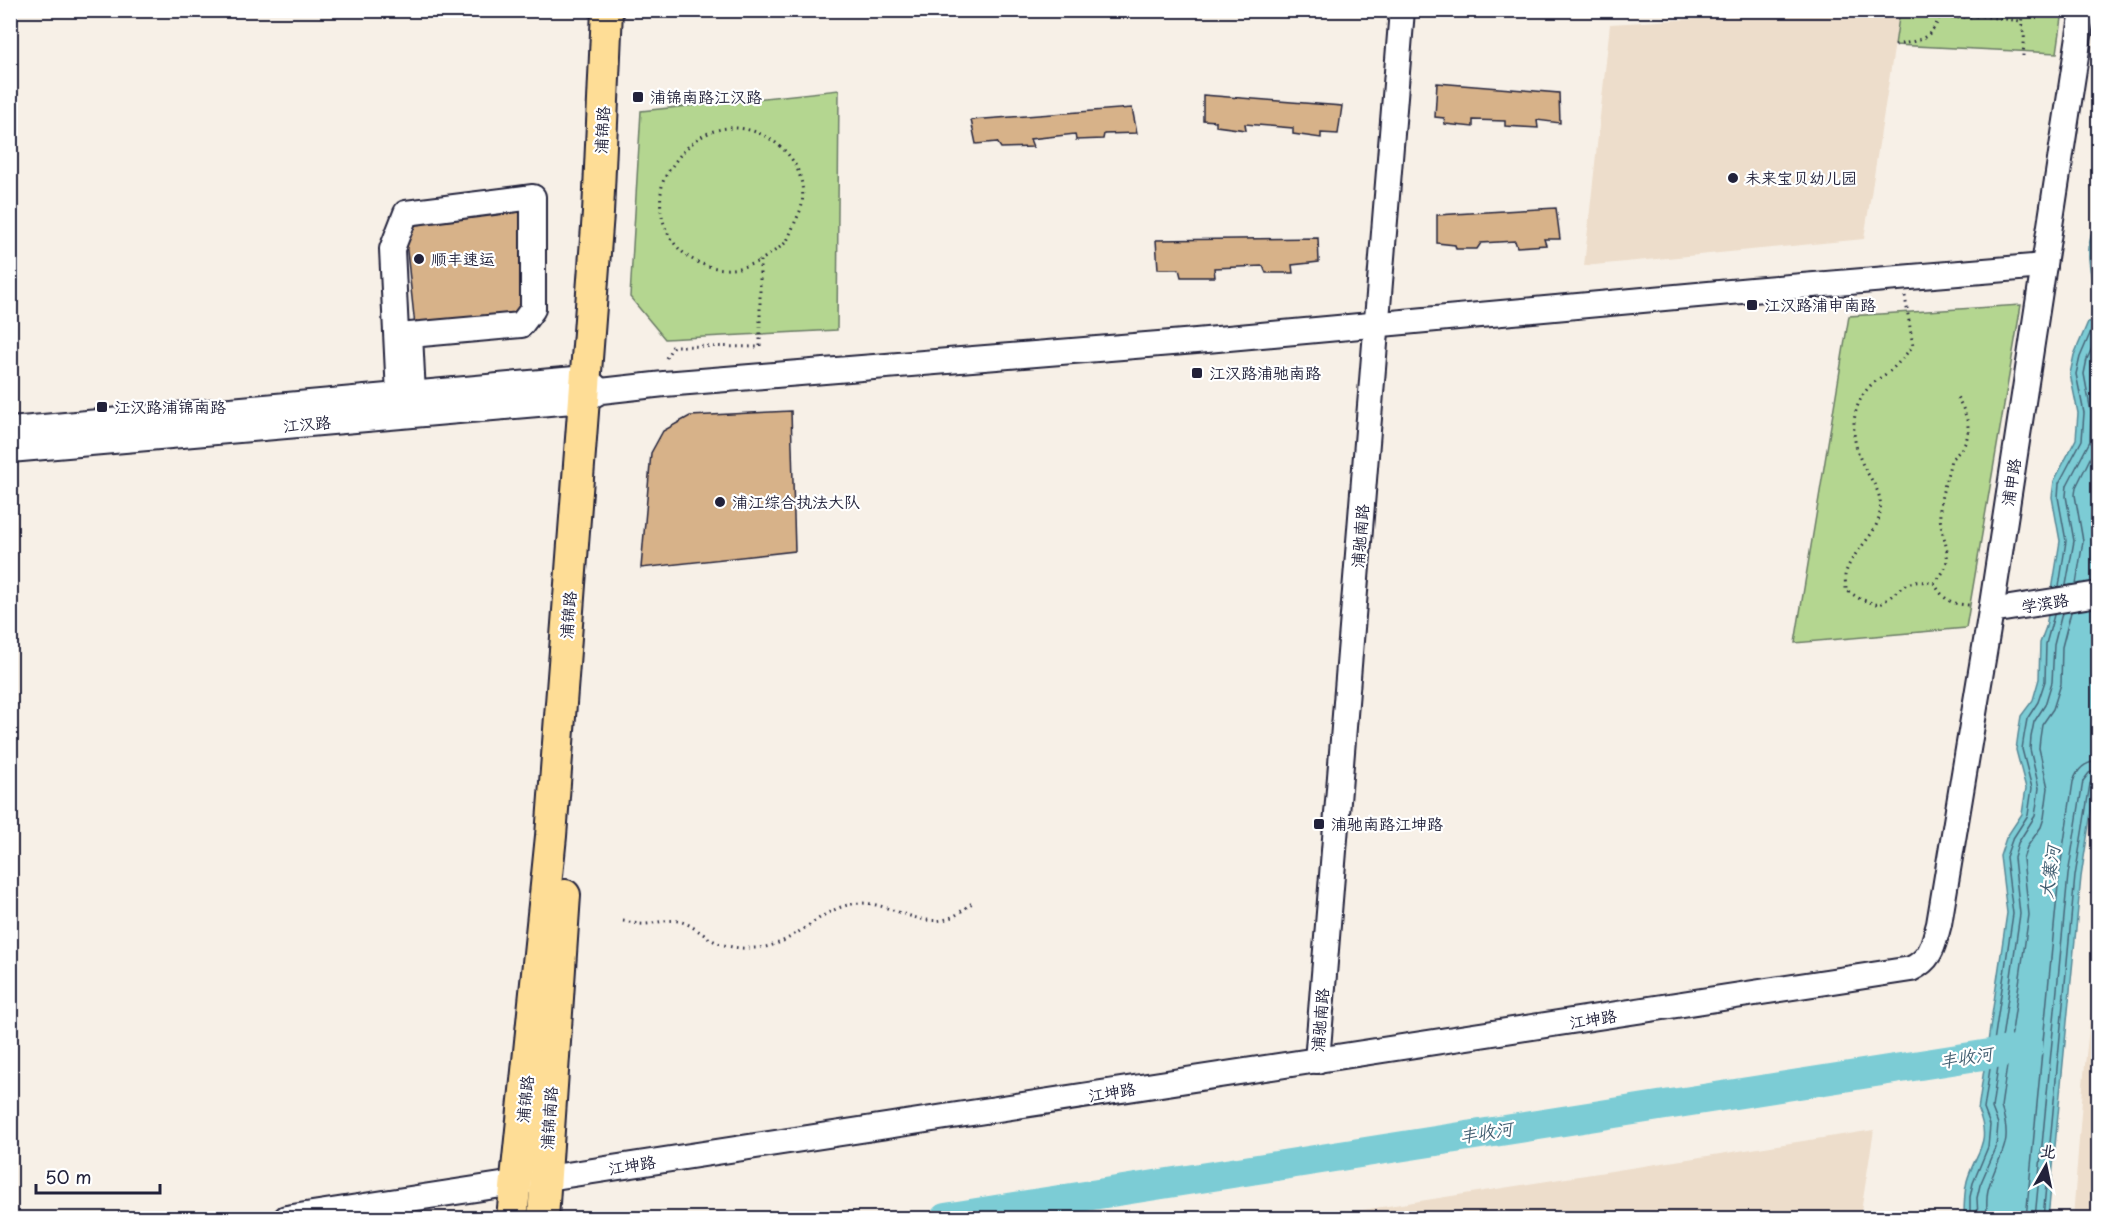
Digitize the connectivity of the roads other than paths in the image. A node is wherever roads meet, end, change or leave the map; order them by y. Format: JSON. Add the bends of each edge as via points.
{"nodes":[{"id":1,"x":608,"y":10,"type":"edge"},
{"id":2,"x":626,"y":10,"type":"edge"},
{"id":3,"x":1402,"y":10,"type":"edge"},
{"id":4,"x":2084,"y":10,"type":"edge"},
{"id":5,"x":2044,"y":267,"type":"junction"},
{"id":6,"x":1377,"y":324,"type":"junction"},
{"id":7,"x":590,"y":390,"type":"junction"},
{"id":8,"x":406,"y":394,"type":"junction"},
{"id":9,"x":10,"y":430,"type":"edge"},
{"id":10,"x":10,"y":450,"type":"edge"},
{"id":11,"x":2098,"y":594,"type":"edge"},
{"id":12,"x":1980,"y":608,"type":"junction"},
{"id":13,"x":1931,"y":952,"type":"joint"},
{"id":14,"x":556,"y":1017,"type":"joint"},
{"id":15,"x":1317,"y":1061,"type":"junction"},
{"id":16,"x":531,"y":1182,"type":"junction"},
{"id":17,"x":543,"y":1216,"type":"edge"},
{"id":18,"x":286,"y":1218,"type":"edge"},
{"id":19,"x":513,"y":1218,"type":"edge"}],
"edges":[{"from":1,"to":7,"type":"main road","name":"浦锦路"},
{"from":2,"to":7,"type":"main road","name":"浦锦路","via":[[617,188]]},
{"from":3,"to":6,"type":"street","name":"浦驰南路"},
{"from":4,"to":5,"type":"street","name":"浦申路"},
{"from":5,"to":6,"type":"street"},
{"from":5,"to":12,"type":"street","name":"浦申路"},
{"from":6,"to":7,"type":"street"},
{"from":6,"to":15,"type":"street","name":"浦驰南路"},
{"from":7,"to":8,"type":"street"},
{"from":7,"to":10,"type":"street","name":"江汉路"},
{"from":7,"to":14,"type":"main road","name":"浦锦路","via":[[577,749]]},
{"from":7,"to":16,"type":"main road","name":"浦锦路","via":[[551,836]]},
{"from":8,"to":8,"type":"street","via":[[410,335],[520,325],[533,309],[533,197],[406,213],[392,249]]},
{"from":8,"to":9,"type":"street"},
{"from":11,"to":12,"type":"street","name":"学滨路"},
{"from":12,"to":13,"type":"street","name":"浦申路","via":[[1939,924]]},
{"from":13,"to":15,"type":"street","name":"江坤路","via":[[1923,964],[1911,969]]},
{"from":14,"to":16,"type":"main road","name":"浦锦南路"},
{"from":15,"to":16,"type":"street","name":"江坤路"},
{"from":16,"to":17,"type":"main road","name":"浦锦南路"},
{"from":16,"to":18,"type":"street","name":"江坤路"},
{"from":16,"to":19,"type":"main road","name":"浦锦路"}]}
